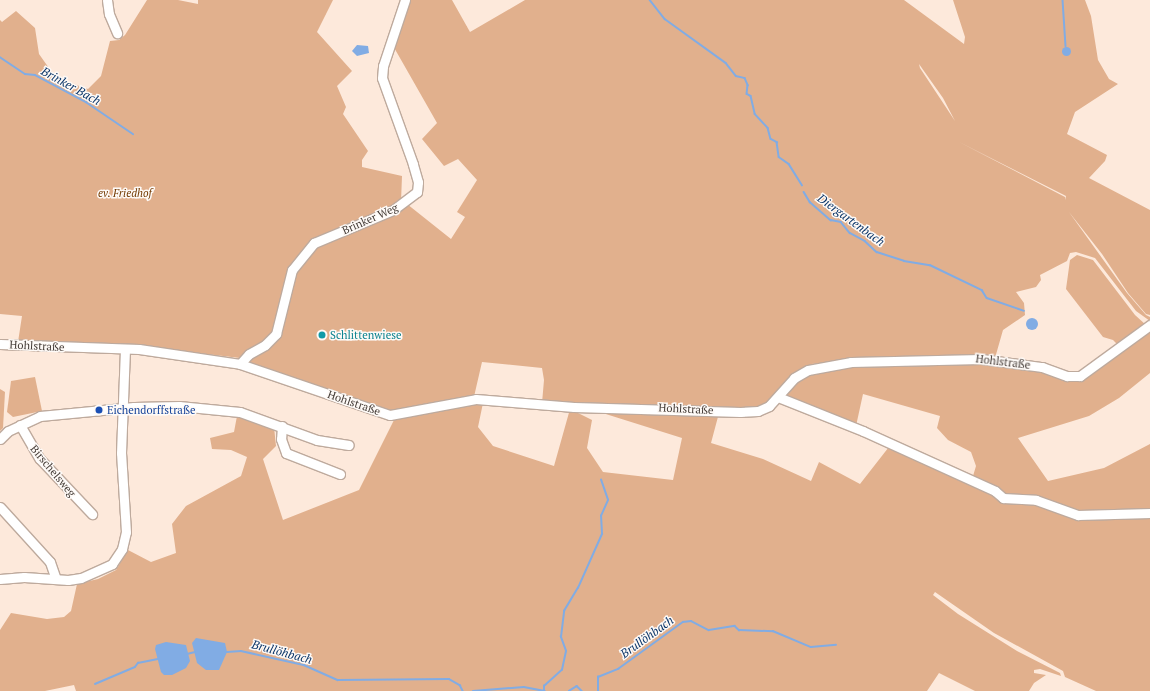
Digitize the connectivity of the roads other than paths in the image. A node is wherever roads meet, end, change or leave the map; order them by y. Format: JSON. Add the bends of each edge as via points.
{"nodes":[{"id":1,"x":107,"y":0,"type":"edge"},
{"id":2,"x":405,"y":0,"type":"edge"},
{"id":3,"x":118,"y":33,"type":"dead end"},
{"id":4,"x":1150,"y":325,"type":"edge"},
{"id":5,"x":0,"y":344,"type":"edge"},
{"id":6,"x":125,"y":349,"type":"junction"},
{"id":7,"x":240,"y":364,"type":"junction"},
{"id":8,"x":778,"y":397,"type":"junction"},
{"id":9,"x":122,"y":408,"type":"junction"},
{"id":10,"x":20,"y":425,"type":"junction"},
{"id":11,"x":282,"y":426,"type":"junction"},
{"id":12,"x":0,"y":439,"type":"edge"},
{"id":13,"x":349,"y":445,"type":"dead end"},
{"id":14,"x":340,"y":474,"type":"dead end"},
{"id":15,"x":0,"y":507,"type":"edge"},
{"id":16,"x":1150,"y":513,"type":"edge"},
{"id":17,"x":92,"y":514,"type":"dead end"},
{"id":18,"x":0,"y":579,"type":"edge"},
{"id":19,"x":56,"y":579,"type":"junction"}],
"edges":[{"from":1,"to":3,"type":"street","via":[[109,14]]},
{"from":2,"to":7,"type":"street","name":"Brinker Weg","via":[[383,66],[382,78],[413,164],[418,182],[417,192],[392,210],[314,243],[292,270],[276,334]]},
{"from":4,"to":8,"type":"street","name":"Hohlstraße","via":[[1080,376],[1067,376],[1042,367],[981,359],[851,362],[808,370],[794,378]]},
{"from":5,"to":6,"type":"street","name":"Hohlstraße"},
{"from":6,"to":7,"type":"street","name":"Hohlstraße","via":[[160,351]]},
{"from":6,"to":9,"type":"street"},
{"from":7,"to":8,"type":"street","name":"Hohlstraße","via":[[390,415],[476,399],[574,407],[758,411],[769,406]]},
{"from":8,"to":16,"type":"street","via":[[819,412],[995,491],[1003,498],[1036,500],[1064,511],[1092,516]]},
{"from":9,"to":10,"type":"street","via":[[40,416]]},
{"from":9,"to":11,"type":"street","via":[[217,408],[240,412]]},
{"from":9,"to":19,"type":"street","via":[[122,484],[126,532],[122,549],[112,564],[94,574],[68,580]]},
{"from":10,"to":12,"type":"street"},
{"from":10,"to":17,"type":"street","name":"Birschelsweg","via":[[40,459]]},
{"from":11,"to":13,"type":"street","via":[[317,440]]},
{"from":11,"to":14,"type":"street","via":[[280,439],[286,453]]},
{"from":15,"to":19,"type":"street","via":[[50,562]]},
{"from":18,"to":19,"type":"street"}]}
